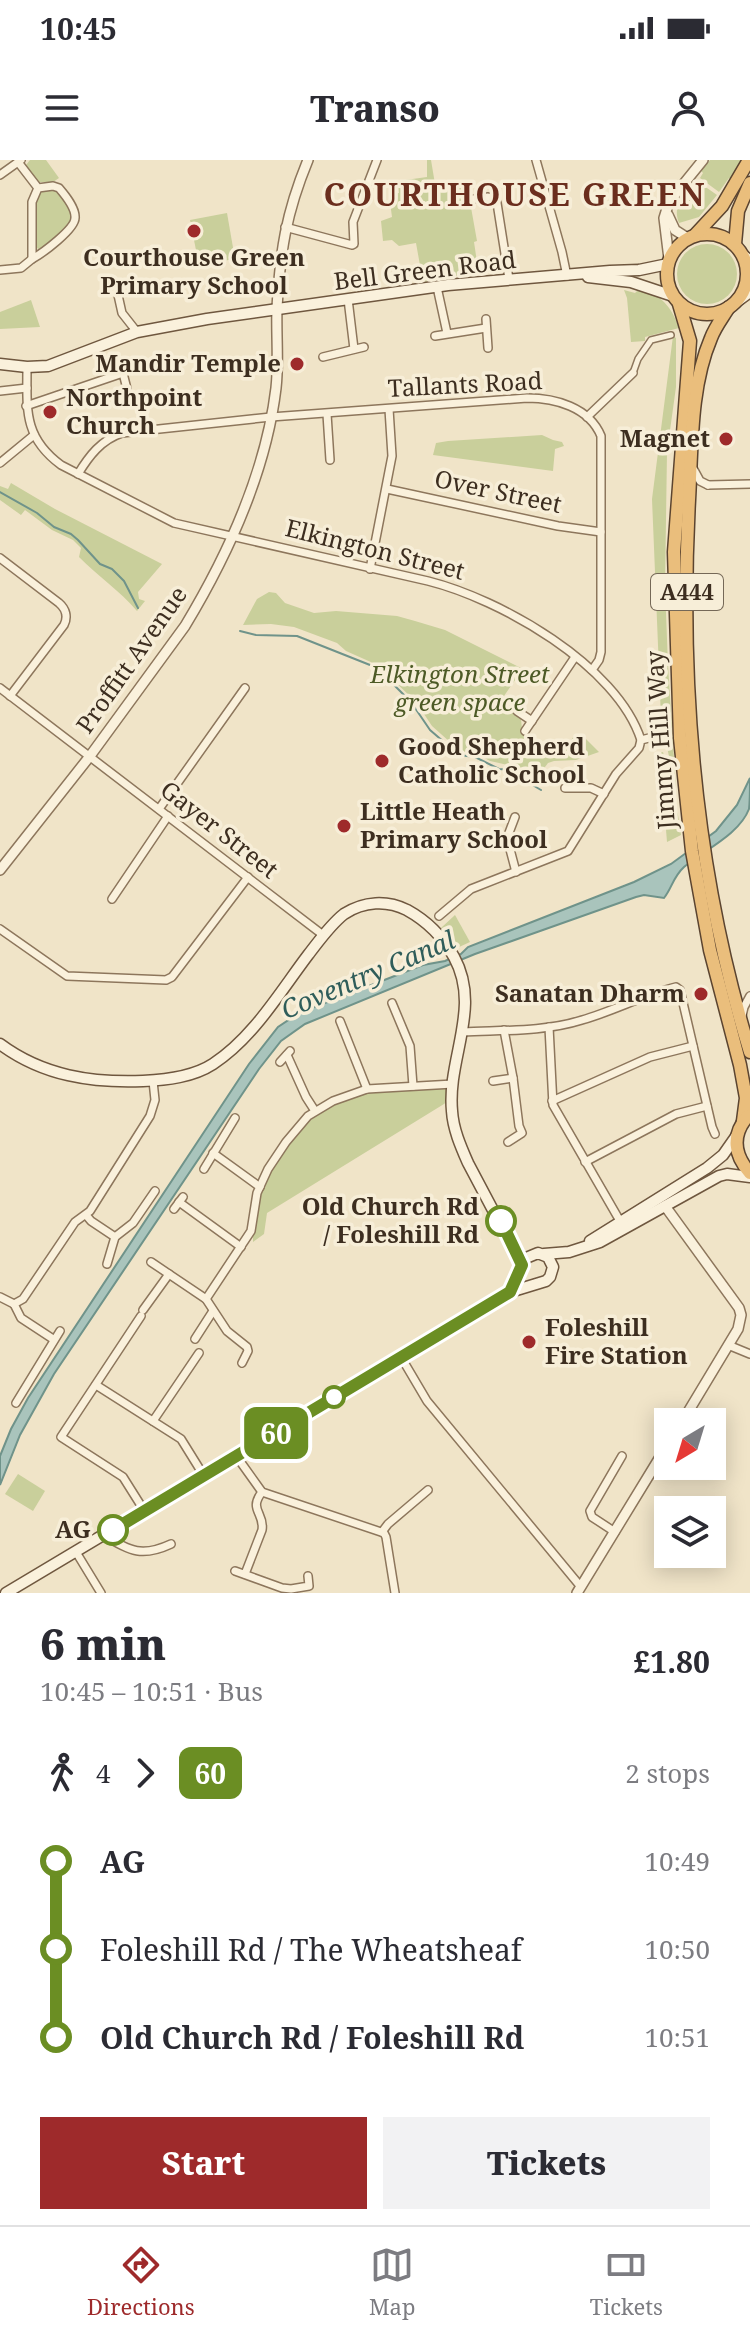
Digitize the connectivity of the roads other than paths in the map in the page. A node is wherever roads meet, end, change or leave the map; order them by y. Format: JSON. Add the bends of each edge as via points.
{"nodes":[{"id":1,"x":308,"y":160,"type":"edge"},
{"id":2,"x":377,"y":160,"type":"edge"},
{"id":3,"x":536,"y":160,"type":"edge"},
{"id":4,"x":703,"y":160,"type":"edge"},
{"id":5,"x":749,"y":160,"type":"edge"},
{"id":6,"x":20,"y":161,"type":"edge"},
{"id":7,"x":0,"y":175,"type":"edge"},
{"id":8,"x":750,"y":183,"type":"edge"},
{"id":9,"x":38,"y":188,"type":"junction"},
{"id":10,"x":474,"y":199,"type":"dead end"},
{"id":11,"x":667,"y":212,"type":"junction"},
{"id":12,"x":285,"y":227,"type":"junction"},
{"id":13,"x":690,"y":238,"type":"junction"},
{"id":14,"x":742,"y":253,"type":"edge"},
{"id":15,"x":32,"y":259,"type":"junction"},
{"id":16,"x":668,"y":262,"type":"junction"},
{"id":17,"x":0,"y":270,"type":"edge"},
{"id":18,"x":571,"y":275,"type":"junction"},
{"id":19,"x":509,"y":279,"type":"junction"},
{"id":20,"x":437,"y":287,"type":"junction"},
{"id":21,"x":750,"y":292,"type":"edge"},
{"id":22,"x":118,"y":295,"type":"dead end"},
{"id":23,"x":348,"y":299,"type":"junction"},
{"id":24,"x":676,"y":300,"type":"junction"},
{"id":25,"x":732,"y":305,"type":"junction"},
{"id":26,"x":277,"y":310,"type":"junction"},
{"id":27,"x":137,"y":332,"type":"junction"},
{"id":28,"x":447,"y":333,"type":"junction"},
{"id":29,"x":671,"y":335,"type":"dead end"},
{"id":30,"x":435,"y":336,"type":"dead end"},
{"id":31,"x":364,"y":347,"type":"dead end"},
{"id":32,"x":488,"y":348,"type":"dead end"},
{"id":33,"x":354,"y":349,"type":"junction"},
{"id":34,"x":323,"y":357,"type":"dead end"},
{"id":35,"x":0,"y":364,"type":"edge"},
{"id":36,"x":27,"y":367,"type":"junction"},
{"id":37,"x":633,"y":373,"type":"joint"},
{"id":38,"x":27,"y":388,"type":"junction"},
{"id":39,"x":127,"y":389,"type":"dead end"},
{"id":40,"x":0,"y":391,"type":"edge"},
{"id":41,"x":26,"y":406,"type":"junction"},
{"id":42,"x":389,"y":409,"type":"junction"},
{"id":43,"x":327,"y":414,"type":"junction"},
{"id":44,"x":271,"y":417,"type":"junction"},
{"id":45,"x":587,"y":417,"type":"junction"},
{"id":46,"x":694,"y":424,"type":"junction"},
{"id":47,"x":34,"y":435,"type":"junction"},
{"id":48,"x":330,"y":460,"type":"dead end"},
{"id":49,"x":0,"y":463,"type":"edge"},
{"id":50,"x":78,"y":474,"type":"junction"},
{"id":51,"x":750,"y":484,"type":"edge"},
{"id":52,"x":708,"y":485,"type":"junction"},
{"id":53,"x":387,"y":489,"type":"junction"},
{"id":54,"x":688,"y":519,"type":"junction"},
{"id":55,"x":601,"y":532,"type":"junction"},
{"id":56,"x":232,"y":535,"type":"junction"},
{"id":57,"x":0,"y":558,"type":"edge"},
{"id":58,"x":370,"y":569,"type":"junction"},
{"id":59,"x":575,"y":657,"type":"junction"},
{"id":60,"x":592,"y":670,"type":"junction"},
{"id":61,"x":0,"y":688,"type":"edge"},
{"id":62,"x":245,"y":688,"type":"dead end"},
{"id":63,"x":10,"y":696,"type":"junction"},
{"id":64,"x":517,"y":711,"type":"dead end"},
{"id":65,"x":532,"y":721,"type":"junction"},
{"id":66,"x":525,"y":731,"type":"dead end"},
{"id":67,"x":657,"y":736,"type":"dead end"},
{"id":68,"x":641,"y":740,"type":"junction"},
{"id":69,"x":90,"y":756,"type":"junction"},
{"id":70,"x":565,"y":788,"type":"dead end"},
{"id":71,"x":604,"y":794,"type":"junction"},
{"id":72,"x":159,"y":809,"type":"junction"},
{"id":73,"x":168,"y":816,"type":"junction"},
{"id":74,"x":515,"y":817,"type":"dead end"},
{"id":75,"x":700,"y":863,"type":"junction"},
{"id":76,"x":0,"y":870,"type":"edge"},
{"id":77,"x":516,"y":872,"type":"junction"},
{"id":78,"x":248,"y":877,"type":"junction"},
{"id":79,"x":112,"y":899,"type":"dead end"},
{"id":80,"x":439,"y":916,"type":"dead end"},
{"id":81,"x":0,"y":929,"type":"edge"},
{"id":82,"x":323,"y":935,"type":"junction"},
{"id":83,"x":750,"y":996,"type":"edge"},
{"id":84,"x":392,"y":1003,"type":"dead end"},
{"id":85,"x":340,"y":1021,"type":"dead end"},
{"id":86,"x":549,"y":1027,"type":"junction"},
{"id":87,"x":504,"y":1030,"type":"junction"},
{"id":88,"x":743,"y":1030,"type":"junction"},
{"id":89,"x":463,"y":1032,"type":"junction"},
{"id":90,"x":0,"y":1044,"type":"edge"},
{"id":91,"x":693,"y":1046,"type":"junction"},
{"id":92,"x":750,"y":1052,"type":"edge"},
{"id":93,"x":280,"y":1062,"type":"dead end"},
{"id":94,"x":513,"y":1078,"type":"junction"},
{"id":95,"x":153,"y":1081,"type":"junction"},
{"id":96,"x":493,"y":1081,"type":"dead end"},
{"id":97,"x":453,"y":1084,"type":"junction"},
{"id":98,"x":413,"y":1086,"type":"junction"},
{"id":99,"x":367,"y":1089,"type":"junction"},
{"id":100,"x":552,"y":1101,"type":"junction"},
{"id":101,"x":707,"y":1106,"type":"junction"},
{"id":102,"x":315,"y":1111,"type":"junction"},
{"id":103,"x":235,"y":1118,"type":"dead end"},
{"id":104,"x":747,"y":1118,"type":"edge"},
{"id":105,"x":715,"y":1134,"type":"dead end"},
{"id":106,"x":737,"y":1135,"type":"junction"},
{"id":107,"x":508,"y":1142,"type":"dead end"},
{"id":108,"x":213,"y":1153,"type":"junction"},
{"id":109,"x":585,"y":1162,"type":"junction"},
{"id":110,"x":204,"y":1169,"type":"dead end"},
{"id":111,"x":750,"y":1175,"type":"edge"},
{"id":112,"x":260,"y":1187,"type":"junction"},
{"id":113,"x":155,"y":1191,"type":"dead end"},
{"id":114,"x":178,"y":1203,"type":"dead end"},
{"id":115,"x":665,"y":1206,"type":"junction"},
{"id":116,"x":86,"y":1215,"type":"junction"},
{"id":117,"x":620,"y":1221,"type":"junction"},
{"id":118,"x":115,"y":1237,"type":"junction"},
{"id":119,"x":510,"y":1238,"type":"junction"},
{"id":120,"x":241,"y":1247,"type":"junction"},
{"id":121,"x":582,"y":1247,"type":"junction"},
{"id":122,"x":569,"y":1252,"type":"junction"},
{"id":123,"x":539,"y":1253,"type":"junction"},
{"id":124,"x":151,"y":1262,"type":"dead end"},
{"id":125,"x":107,"y":1264,"type":"dead end"},
{"id":126,"x":522,"y":1265,"type":"junction"},
{"id":127,"x":553,"y":1267,"type":"junction"},
{"id":128,"x":169,"y":1274,"type":"junction"},
{"id":129,"x":535,"y":1284,"type":"junction"},
{"id":130,"x":510,"y":1292,"type":"junction"},
{"id":131,"x":0,"y":1297,"type":"edge"},
{"id":132,"x":206,"y":1299,"type":"junction"},
{"id":133,"x":14,"y":1304,"type":"junction"},
{"id":134,"x":213,"y":1311,"type":"junction"},
{"id":135,"x":60,"y":1331,"type":"dead end"},
{"id":136,"x":53,"y":1339,"type":"junction"},
{"id":137,"x":195,"y":1339,"type":"dead end"},
{"id":138,"x":728,"y":1345,"type":"junction"},
{"id":139,"x":199,"y":1353,"type":"dead end"},
{"id":140,"x":750,"y":1354,"type":"edge"},
{"id":141,"x":401,"y":1357,"type":"junction"},
{"id":142,"x":242,"y":1363,"type":"dead end"},
{"id":143,"x":96,"y":1385,"type":"junction"},
{"id":144,"x":16,"y":1403,"type":"dead end"},
{"id":145,"x":690,"y":1408,"type":"edge"},
{"id":146,"x":153,"y":1421,"type":"junction"},
{"id":147,"x":622,"y":1456,"type":"dead end"},
{"id":148,"x":237,"y":1457,"type":"junction"},
{"id":149,"x":654,"y":1467,"type":"edge"},
{"id":150,"x":204,"y":1476,"type":"junction"},
{"id":151,"x":428,"y":1490,"type":"dead end"},
{"id":152,"x":262,"y":1492,"type":"junction"},
{"id":153,"x":145,"y":1512,"type":"junction"},
{"id":154,"x":382,"y":1532,"type":"junction"},
{"id":155,"x":615,"y":1532,"type":"junction"},
{"id":156,"x":104,"y":1535,"type":"junction"},
{"id":157,"x":171,"y":1544,"type":"dead end"},
{"id":158,"x":76,"y":1552,"type":"junction"},
{"id":159,"x":235,"y":1571,"type":"dead end"},
{"id":160,"x":245,"y":1574,"type":"junction"},
{"id":161,"x":308,"y":1576,"type":"dead end"},
{"id":162,"x":310,"y":1589,"type":"edge"},
{"id":163,"x":579,"y":1590,"type":"edge"},
{"id":164,"x":6,"y":1593,"type":"edge"},
{"id":165,"x":101,"y":1593,"type":"edge"},
{"id":166,"x":395,"y":1593,"type":"edge"}],
"edges":[{"from":1,"to":12,"type":"street","name":"Proffitt Avenue"},
{"from":2,"to":12,"type":"street","via":[[353,222],[354,244]]},
{"from":3,"to":18,"type":"street"},
{"from":4,"to":11,"type":"street","via":[[673,195]]},
{"from":5,"to":13,"type":"highway","via":[[708,223]]},
{"from":6,"to":7,"type":"street"},
{"from":6,"to":9,"type":"street"},
{"from":8,"to":14,"type":"highway","via":[[736,223]]},
{"from":9,"to":15,"type":"street","via":[[32,202]]},
{"from":9,"to":15,"type":"street","via":[[59,188],[75,218],[72,227]]},
{"from":10,"to":19,"type":"street","via":[[488,197],[497,203]]},
{"from":11,"to":13,"type":"street","via":[[675,230]]},
{"from":11,"to":16,"type":"street"},
{"from":12,"to":26,"type":"street","name":"Proffitt Avenue"},
{"from":13,"to":14,"type":"highway","via":[[719,236]]},
{"from":13,"to":16,"type":"highway"},
{"from":14,"to":25,"type":"highway","via":[[744,289]]},
{"from":15,"to":17,"type":"street","via":[[21,268]]},
{"from":16,"to":18,"type":"main road","name":"Bell Green Road","via":[[648,269]]},
{"from":16,"to":24,"type":"highway","via":[[667,281]]},
{"from":18,"to":19,"type":"main road","name":"Bell Green Road"},
{"from":18,"to":24,"type":"main road","name":"Bell Green Road","via":[[631,282]]},
{"from":19,"to":20,"type":"main road","name":"Bell Green Road"},
{"from":20,"to":23,"type":"main road","name":"Bell Green Road"},
{"from":20,"to":28,"type":"street"},
{"from":21,"to":25,"type":"main road"},
{"from":22,"to":27,"type":"street","via":[[122,313]]},
{"from":23,"to":26,"type":"main road","name":"Bell Green Road"},
{"from":23,"to":33,"type":"street"},
{"from":24,"to":25,"type":"highway","via":[[708,314]]},
{"from":24,"to":75,"type":"highway","name":"Jimmy Hill Way","number":"A444","via":[[690,341],[674,552],[680,738],[690,838]]},
{"from":25,"to":46,"type":"highway","name":"Jimmy Hill Way","number":"A444","via":[[704,356]]},
{"from":26,"to":27,"type":"main road","name":"Bell Green Road"},
{"from":26,"to":44,"type":"street","name":"Proffitt Avenue"},
{"from":27,"to":36,"type":"main road","name":"Bell Green Road","via":[[48,366]]},
{"from":28,"to":30,"type":"street"},
{"from":28,"to":32,"type":"street","via":[[486,323]]},
{"from":29,"to":37,"type":"street","via":[[651,340]]},
{"from":31,"to":33,"type":"street"},
{"from":33,"to":34,"type":"street"},
{"from":35,"to":36,"type":"main road","name":"Bell Green Road"},
{"from":36,"to":38,"type":"street"},
{"from":37,"to":45,"type":"street"},
{"from":38,"to":40,"type":"street"},
{"from":38,"to":41,"type":"street"},
{"from":39,"to":41,"type":"street","via":[[123,373]]},
{"from":41,"to":47,"type":"street"},
{"from":42,"to":43,"type":"street","name":"Tallants Road"},
{"from":42,"to":45,"type":"street","name":"Tallants Road","via":[[540,398],[564,403]]},
{"from":42,"to":53,"type":"street","via":[[392,456]]},
{"from":43,"to":44,"type":"street","name":"Tallants Road"},
{"from":43,"to":48,"type":"street"},
{"from":44,"to":50,"type":"street","name":"Tallants Road","via":[[122,433],[93,452]]},
{"from":44,"to":56,"type":"street","name":"Proffitt Avenue","via":[[254,482]]},
{"from":45,"to":55,"type":"street","via":[[601,436]]},
{"from":46,"to":52,"type":"street","name":"Jimmy Hill Way","via":[[694,470]]},
{"from":46,"to":54,"type":"highway","name":"Jimmy Hill Way","number":"A444"},
{"from":47,"to":49,"type":"street"},
{"from":47,"to":50,"type":"street","name":"Elkington Street","via":[[52,458]]},
{"from":50,"to":56,"type":"street","name":"Elkington Street","via":[[164,519]]},
{"from":51,"to":52,"type":"street"},
{"from":52,"to":54,"type":"street","name":"Jimmy Hill Way","via":[[692,499]]},
{"from":53,"to":55,"type":"street","name":"Over Street"},
{"from":53,"to":58,"type":"street"},
{"from":54,"to":75,"type":"highway","name":"Jimmy Hill Way","number":"A444","via":[[688,678]]},
{"from":55,"to":60,"type":"street","via":[[601,652]]},
{"from":56,"to":58,"type":"street","name":"Elkington Street"},
{"from":56,"to":69,"type":"street","name":"Proffitt Avenue","via":[[185,626]]},
{"from":57,"to":63,"type":"street","via":[[63,606],[66,616]]},
{"from":58,"to":59,"type":"street","name":"Elkington Street","via":[[467,593]]},
{"from":59,"to":60,"type":"street","name":"Elkington Street"},
{"from":59,"to":65,"type":"street"},
{"from":60,"to":68,"type":"street","name":"Elkington Street","via":[[620,702]]},
{"from":61,"to":63,"type":"street","name":"Gayer Street"},
{"from":62,"to":72,"type":"street"},
{"from":63,"to":69,"type":"street","name":"Gayer Street"},
{"from":64,"to":65,"type":"street"},
{"from":65,"to":66,"type":"street"},
{"from":67,"to":68,"type":"street"},
{"from":68,"to":71,"type":"street"},
{"from":69,"to":72,"type":"street","name":"Gayer Street"},
{"from":69,"to":76,"type":"street","name":"Proffitt Avenue"},
{"from":70,"to":71,"type":"street"},
{"from":71,"to":77,"type":"street","via":[[568,851]]},
{"from":72,"to":73,"type":"street","name":"Gayer Street"},
{"from":73,"to":78,"type":"street","name":"Gayer Street"},
{"from":73,"to":79,"type":"street"},
{"from":74,"to":77,"type":"street","via":[[507,838]]},
{"from":75,"to":88,"type":"highway","name":"Jimmy Hill Way","number":"A444"},
{"from":75,"to":104,"type":"highway","name":"Jimmy Hill Way","number":"A444","via":[[710,950],[740,1065]]},
{"from":77,"to":80,"type":"street","via":[[471,889]]},
{"from":78,"to":81,"type":"street","via":[[166,980],[67,976]]},
{"from":78,"to":82,"type":"street","name":"Gayer Street"},
{"from":82,"to":89,"type":"main road","via":[[344,915],[367,904],[410,912],[434,929],[456,961],[464,986]]},
{"from":82,"to":95,"type":"main road","via":[[249,1031],[222,1057],[192,1074]]},
{"from":83,"to":88,"type":"street"},
{"from":84,"to":98,"type":"street","via":[[410,1046]]},
{"from":85,"to":99,"type":"street"},
{"from":86,"to":87,"type":"street"},
{"from":86,"to":91,"type":"street","via":[[678,988]]},
{"from":86,"to":100,"type":"street"},
{"from":87,"to":89,"type":"street"},
{"from":87,"to":94,"type":"street"},
{"from":88,"to":92,"type":"highway","name":"Jimmy Hill Way","number":"A444"},
{"from":89,"to":97,"type":"main road"},
{"from":90,"to":95,"type":"main road","via":[[38,1067],[76,1078]]},
{"from":91,"to":100,"type":"street","via":[[650,1057]]},
{"from":91,"to":101,"type":"street"},
{"from":93,"to":102,"type":"street","via":[[288,1053]]},
{"from":94,"to":96,"type":"street"},
{"from":94,"to":107,"type":"street","via":[[522,1133]]},
{"from":95,"to":116,"type":"street","via":[[150,1116]]},
{"from":97,"to":98,"type":"street"},
{"from":97,"to":119,"type":"main road","via":[[452,1111],[461,1147]]},
{"from":98,"to":99,"type":"street"},
{"from":99,"to":102,"type":"street"},
{"from":100,"to":109,"type":"street"},
{"from":101,"to":105,"type":"street"},
{"from":101,"to":109,"type":"street","via":[[674,1114]]},
{"from":102,"to":112,"type":"street","via":[[279,1151]]},
{"from":103,"to":108,"type":"street"},
{"from":104,"to":106,"type":"highway"},
{"from":106,"to":111,"type":"highway","via":[[736,1149]]},
{"from":106,"to":117,"type":"main road","via":[[707,1168]]},
{"from":108,"to":110,"type":"street"},
{"from":108,"to":112,"type":"street"},
{"from":109,"to":117,"type":"street"},
{"from":111,"to":115,"type":"main road","via":[[719,1176]]},
{"from":112,"to":120,"type":"street","via":[[253,1227]]},
{"from":113,"to":118,"type":"street","via":[[133,1223]]},
{"from":114,"to":120,"type":"street"},
{"from":115,"to":121,"type":"main road"},
{"from":115,"to":138,"type":"street","via":[[739,1308],[741,1322]]},
{"from":116,"to":118,"type":"street"},
{"from":116,"to":133,"type":"street","via":[[75,1222],[23,1299]]},
{"from":117,"to":121,"type":"main road"},
{"from":118,"to":125,"type":"street"},
{"from":119,"to":123,"type":"main road"},
{"from":119,"to":126,"type":"main road"},
{"from":120,"to":132,"type":"street"},
{"from":121,"to":122,"type":"main road"},
{"from":122,"to":123,"type":"main road"},
{"from":122,"to":127,"type":"main road"},
{"from":123,"to":126,"type":"main road","via":[[529,1255]]},
{"from":123,"to":127,"type":"main road"},
{"from":124,"to":128,"type":"street"},
{"from":126,"to":129,"type":"main road","via":[[527,1280]]},
{"from":126,"to":130,"type":"main road"},
{"from":127,"to":129,"type":"main road","via":[[546,1281]]},
{"from":128,"to":132,"type":"street"},
{"from":128,"to":143,"type":"street"},
{"from":129,"to":130,"type":"main road"},
{"from":130,"to":141,"type":"main road"},
{"from":131,"to":133,"type":"street"},
{"from":132,"to":134,"type":"street"},
{"from":133,"to":136,"type":"street","via":[[21,1318]]},
{"from":134,"to":137,"type":"street"},
{"from":134,"to":142,"type":"street","via":[[247,1347]]},
{"from":135,"to":136,"type":"street"},
{"from":136,"to":144,"type":"street"},
{"from":138,"to":140,"type":"street"},
{"from":138,"to":145,"type":"street"},
{"from":139,"to":146,"type":"street"},
{"from":141,"to":148,"type":"main road"},
{"from":141,"to":163,"type":"street","via":[[427,1401]]},
{"from":143,"to":146,"type":"street"},
{"from":143,"to":153,"type":"street","via":[[61,1437],[123,1477]]},
{"from":146,"to":150,"type":"street","via":[[183,1441]]},
{"from":147,"to":155,"type":"street","via":[[590,1511]]},
{"from":148,"to":150,"type":"main road"},
{"from":148,"to":152,"type":"street"},
{"from":149,"to":155,"type":"street"},
{"from":150,"to":153,"type":"main road"},
{"from":151,"to":154,"type":"street"},
{"from":152,"to":154,"type":"street"},
{"from":152,"to":160,"type":"street","via":[[256,1509],[262,1530]]},
{"from":153,"to":156,"type":"main road"},
{"from":154,"to":166,"type":"street"},
{"from":155,"to":163,"type":"street"},
{"from":156,"to":157,"type":"street","via":[[137,1552]]},
{"from":156,"to":158,"type":"main road"},
{"from":158,"to":164,"type":"main road"},
{"from":158,"to":165,"type":"street"},
{"from":159,"to":160,"type":"street"},
{"from":160,"to":162,"type":"street","via":[[291,1589]]},
{"from":161,"to":162,"type":"street"}]}
